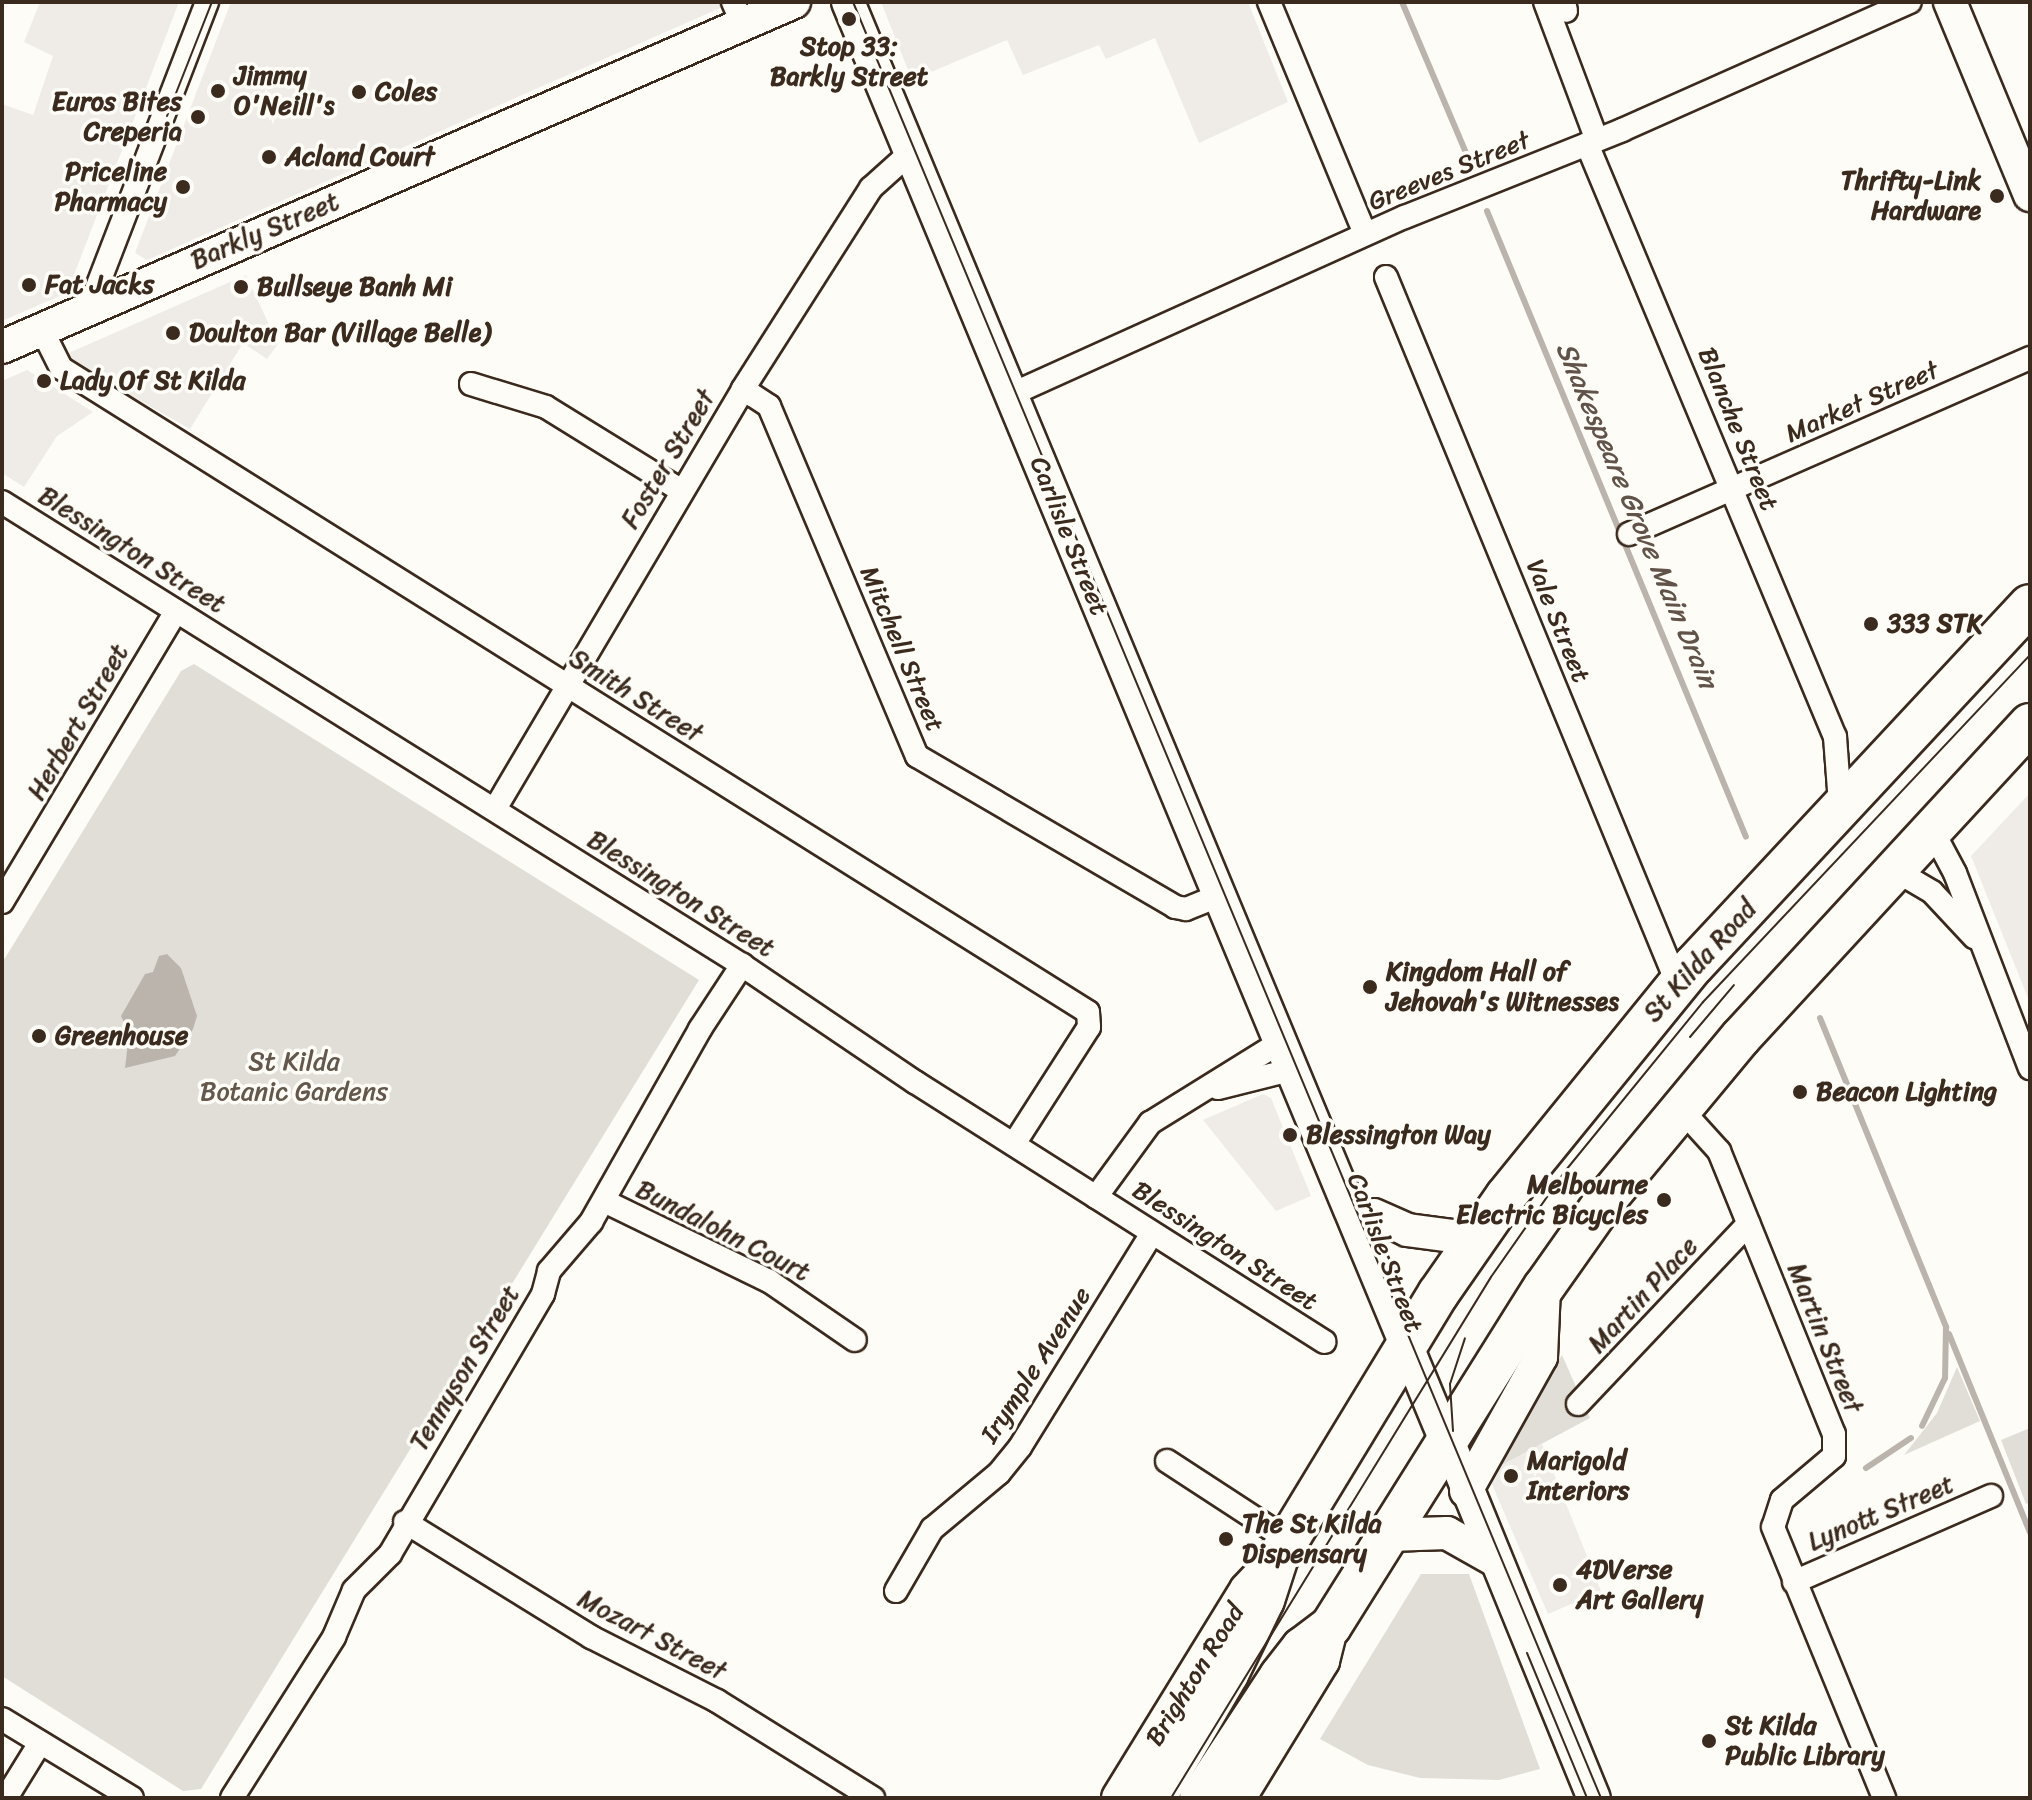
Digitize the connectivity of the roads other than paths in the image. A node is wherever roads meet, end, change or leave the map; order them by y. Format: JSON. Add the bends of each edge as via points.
{"nodes":[{"id":1,"x":207,"y":2,"type":"edge"},
{"id":2,"x":794,"y":2,"type":"edge"},
{"id":3,"x":848,"y":2,"type":"edge"},
{"id":4,"x":1269,"y":2,"type":"edge"},
{"id":5,"x":1910,"y":2,"type":"edge"},
{"id":6,"x":1558,"y":5,"type":"edge"},
{"id":7,"x":1958,"y":5,"type":"edge"},
{"id":8,"x":738,"y":13,"type":"edge"},
{"id":9,"x":1592,"y":142,"type":"junction"},
{"id":10,"x":910,"y":153,"type":"junction"},
{"id":11,"x":2030,"y":195,"type":"edge"},
{"id":12,"x":1365,"y":234,"type":"junction"},
{"id":13,"x":1386,"y":277,"type":"dead end"},
{"id":14,"x":89,"y":308,"type":"junction"},
{"id":15,"x":42,"y":330,"type":"junction"},
{"id":16,"x":2,"y":347,"type":"edge"},
{"id":17,"x":2030,"y":358,"type":"edge"},
{"id":18,"x":471,"y":384,"type":"dead end"},
{"id":19,"x":743,"y":389,"type":"junction"},
{"id":20,"x":1010,"y":395,"type":"junction"},
{"id":21,"x":682,"y":491,"type":"junction"},
{"id":22,"x":1732,"y":491,"type":"junction"},
{"id":23,"x":2,"y":502,"type":"edge"},
{"id":24,"x":1629,"y":534,"type":"dead end"},
{"id":25,"x":2030,"y":605,"type":"edge"},
{"id":26,"x":176,"y":611,"type":"junction"},
{"id":27,"x":566,"y":685,"type":"junction"},
{"id":28,"x":2030,"y":724,"type":"edge"},
{"id":29,"x":1835,"y":737,"type":"junction"},
{"id":30,"x":1887,"y":760,"type":"junction"},
{"id":31,"x":495,"y":809,"type":"junction"},
{"id":32,"x":1840,"y":810,"type":"junction"},
{"id":33,"x":1931,"y":828,"type":"junction"},
{"id":34,"x":1893,"y":869,"type":"junction"},
{"id":35,"x":1219,"y":896,"type":"junction"},
{"id":36,"x":2,"y":902,"type":"edge"},
{"id":37,"x":1980,"y":944,"type":"junction"},
{"id":38,"x":742,"y":965,"type":"junction"},
{"id":39,"x":1678,"y":985,"type":"junction"},
{"id":40,"x":1285,"y":1056,"type":"junction"},
{"id":41,"x":2030,"y":1068,"type":"edge"},
{"id":42,"x":1680,"y":1108,"type":"junction"},
{"id":43,"x":1014,"y":1144,"type":"junction"},
{"id":44,"x":1096,"y":1197,"type":"junction"},
{"id":45,"x":604,"y":1201,"type":"junction"},
{"id":46,"x":1374,"y":1215,"type":"junction"},
{"id":47,"x":1748,"y":1224,"type":"junction"},
{"id":48,"x":1152,"y":1233,"type":"junction"},
{"id":49,"x":1475,"y":1239,"type":"junction"},
{"id":50,"x":1544,"y":1287,"type":"junction"},
{"id":51,"x":1411,"y":1338,"type":"junction"},
{"id":52,"x":855,"y":1340,"type":"dead end"},
{"id":53,"x":1324,"y":1342,"type":"dead end"},
{"id":54,"x":1578,"y":1404,"type":"dead end"},
{"id":55,"x":1448,"y":1445,"type":"junction"},
{"id":56,"x":1167,"y":1461,"type":"dead end"},
{"id":57,"x":1466,"y":1491,"type":"junction"},
{"id":58,"x":1991,"y":1496,"type":"dead end"},
{"id":59,"x":405,"y":1522,"type":"junction"},
{"id":60,"x":1390,"y":1535,"type":"junction"},
{"id":61,"x":1283,"y":1549,"type":"junction"},
{"id":62,"x":1495,"y":1560,"type":"junction"},
{"id":63,"x":1794,"y":1582,"type":"junction"},
{"id":64,"x":896,"y":1591,"type":"dead end"},
{"id":65,"x":1228,"y":1674,"type":"junction"},
{"id":66,"x":1177,"y":1703,"type":"junction"},
{"id":67,"x":2,"y":1719,"type":"edge"},
{"id":68,"x":40,"y":1743,"type":"junction"},
{"id":69,"x":1252,"y":1745,"type":"junction"},
{"id":70,"x":6,"y":1798,"type":"edge"},
{"id":71,"x":132,"y":1798,"type":"edge"},
{"id":72,"x":232,"y":1798,"type":"edge"},
{"id":73,"x":873,"y":1798,"type":"edge"},
{"id":74,"x":1119,"y":1798,"type":"edge"},
{"id":75,"x":1155,"y":1798,"type":"edge"},
{"id":76,"x":1200,"y":1798,"type":"edge"},
{"id":77,"x":1238,"y":1798,"type":"edge"},
{"id":78,"x":1594,"y":1798,"type":"edge"},
{"id":79,"x":1884,"y":1798,"type":"edge"}],
"edges":[{"from":1,"to":14,"type":"street"},
{"from":2,"to":8,"type":"main road","name":"Barkly Street"},
{"from":3,"to":10,"type":"main road","name":"Carlisle Street"},
{"from":4,"to":12,"type":"street"},
{"from":5,"to":9,"type":"street","name":"Greeves Street"},
{"from":6,"to":9,"type":"street","name":"Blanche Street"},
{"from":7,"to":11,"type":"main road"},
{"from":8,"to":14,"type":"main road","name":"Barkly Street"},
{"from":9,"to":12,"type":"street","name":"Greeves Street"},
{"from":9,"to":22,"type":"street","name":"Blanche Street"},
{"from":10,"to":19,"type":"street","name":"Foster Street","via":[[871,188]]},
{"from":10,"to":20,"type":"main road","name":"Carlisle Street"},
{"from":12,"to":20,"type":"street","name":"Greeves Street"},
{"from":13,"to":39,"type":"street","name":"Vale Street"},
{"from":14,"to":15,"type":"main road","name":"Barkly Street"},
{"from":15,"to":16,"type":"main road","name":"Barkly Street"},
{"from":15,"to":27,"type":"street","name":"Smith Street","via":[[61,368]]},
{"from":17,"to":22,"type":"street","name":"Market Street"},
{"from":18,"to":21,"type":"street","via":[[546,407]]},
{"from":19,"to":21,"type":"street","name":"Foster Street"},
{"from":19,"to":35,"type":"street","name":"Mitchell Street","via":[[769,406],[917,756],[1175,907],[1186,909]]},
{"from":20,"to":35,"type":"main road","name":"Carlisle Street"},
{"from":21,"to":27,"type":"street","name":"Foster Street"},
{"from":22,"to":24,"type":"street","name":"Market Street"},
{"from":22,"to":29,"type":"street","name":"Blanche Street"},
{"from":23,"to":26,"type":"street","name":"Blessington Street"},
{"from":25,"to":30,"type":"highway","name":"St Kilda Road"},
{"from":26,"to":31,"type":"street","name":"Blessington Street"},
{"from":26,"to":36,"type":"street","name":"Herbert Street"},
{"from":27,"to":31,"type":"street","name":"Foster Street"},
{"from":27,"to":43,"type":"street","name":"Smith Street","via":[[1088,1012],[1089,1027]]},
{"from":28,"to":33,"type":"highway"},
{"from":29,"to":30,"type":"street","via":[[1856,755]]},
{"from":29,"to":32,"type":"street","name":"Blanche Street","via":[[1842,778]]},
{"from":30,"to":32,"type":"highway","name":"St Kilda Road"},
{"from":31,"to":38,"type":"street","name":"Blessington Street"},
{"from":32,"to":39,"type":"highway","name":"St Kilda Road"},
{"from":33,"to":34,"type":"highway"},
{"from":33,"to":37,"type":"street","via":[[1955,873]]},
{"from":34,"to":37,"type":"street","via":[[1932,892]]},
{"from":34,"to":42,"type":"highway"},
{"from":35,"to":40,"type":"main road","name":"Carlisle Street"},
{"from":37,"to":41,"type":"street"},
{"from":38,"to":43,"type":"street","name":"Blessington Street"},
{"from":38,"to":45,"type":"street","name":"Tennyson Street"},
{"from":39,"to":49,"type":"highway","name":"St Kilda Road","via":[[1613,1059]]},
{"from":40,"to":44,"type":"street","via":[[1205,1091],[1137,1135]]},
{"from":40,"to":46,"type":"main road","name":"Carlisle Street","via":[[1339,1141]]},
{"from":40,"to":51,"type":"main road","name":"Carlisle Street"},
{"from":42,"to":47,"type":"street","name":"Martin Street","via":[[1714,1143]]},
{"from":42,"to":50,"type":"highway"},
{"from":43,"to":44,"type":"street","name":"Blessington Street"},
{"from":44,"to":48,"type":"street","name":"Blessington Street"},
{"from":45,"to":52,"type":"street","name":"Bundalohn Court","via":[[769,1281]]},
{"from":45,"to":59,"type":"street","name":"Tennyson Street","via":[[557,1258],[543,1294]]},
{"from":46,"to":49,"type":"main road","via":[[1407,1230]]},
{"from":46,"to":51,"type":"main road","name":"Carlisle Street"},
{"from":47,"to":54,"type":"street","name":"Martin Place"},
{"from":47,"to":63,"type":"street","name":"Martin Street","via":[[1836,1445],[1822,1471],[1775,1508],[1776,1540]]},
{"from":48,"to":53,"type":"street","name":"Blessington Street"},
{"from":48,"to":64,"type":"street","name":"Irymple Avenue","via":[[1020,1447],[999,1473],[932,1529]]},
{"from":49,"to":51,"type":"highway","name":"St Kilda Road"},
{"from":50,"to":55,"type":"highway"},
{"from":50,"to":57,"type":"main road","via":[[1541,1357]]},
{"from":51,"to":55,"type":"main road","name":"Carlisle Street"},
{"from":51,"to":61,"type":"highway","name":"Brighton Road"},
{"from":55,"to":57,"type":"main road","name":"Carlisle Street"},
{"from":55,"to":60,"type":"highway"},
{"from":56,"to":61,"type":"street"},
{"from":57,"to":62,"type":"main road","name":"Carlisle Street"},
{"from":58,"to":63,"type":"street","name":"Lynott Street"},
{"from":59,"to":72,"type":"street","name":"Tennyson Street","via":[[390,1554],[354,1590],[334,1637]]},
{"from":59,"to":73,"type":"street","name":"Mozart Street","via":[[591,1637],[717,1701]]},
{"from":60,"to":62,"type":"main road","via":[[1447,1533]]},
{"from":60,"to":69,"type":"highway","via":[[1331,1626],[1302,1648]]},
{"from":61,"to":65,"type":"highway","name":"Brighton Road"},
{"from":61,"to":66,"type":"main road","name":"Brighton Road","via":[[1247,1590]]},
{"from":62,"to":78,"type":"main road","name":"Carlisle Street"},
{"from":63,"to":79,"type":"street"},
{"from":65,"to":66,"type":"main road"},
{"from":65,"to":75,"type":"highway","name":"Brighton Road"},
{"from":66,"to":74,"type":"main road","name":"Brighton Road"},
{"from":67,"to":68,"type":"street"},
{"from":68,"to":70,"type":"street"},
{"from":68,"to":71,"type":"street"},
{"from":69,"to":76,"type":"highway"},
{"from":69,"to":77,"type":"main road"}]}
